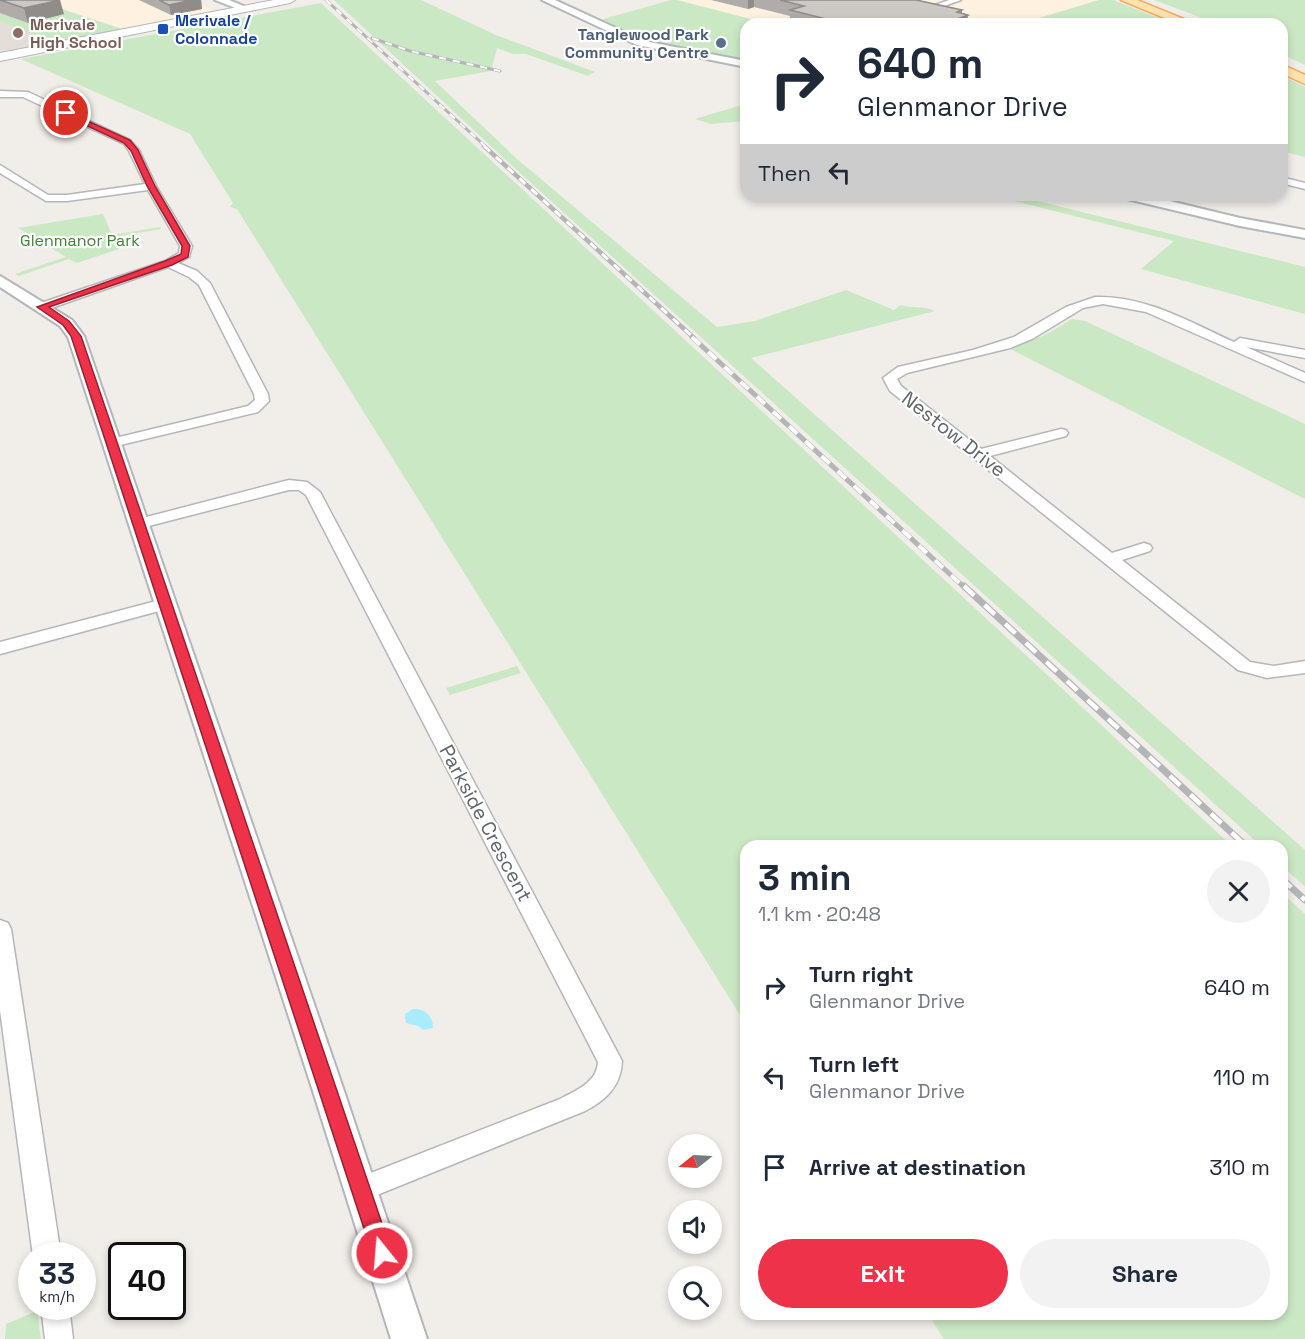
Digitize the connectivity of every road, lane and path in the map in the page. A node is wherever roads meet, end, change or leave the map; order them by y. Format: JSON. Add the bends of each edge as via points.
{"nodes":[{"id":1,"x":220,"y":0,"type":"edge"},
{"id":2,"x":233,"y":0,"type":"edge"},
{"id":3,"x":290,"y":0,"type":"edge"},
{"id":4,"x":547,"y":0,"type":"edge"},
{"id":5,"x":957,"y":0,"type":"edge"},
{"id":6,"x":1127,"y":0,"type":"edge"},
{"id":7,"x":1142,"y":0,"type":"edge"},
{"id":8,"x":246,"y":9,"type":"junction"},
{"id":9,"x":919,"y":12,"type":"edge"},
{"id":10,"x":1181,"y":18,"type":"edge"},
{"id":11,"x":1184,"y":18,"type":"edge"},
{"id":12,"x":0,"y":57,"type":"edge"},
{"id":13,"x":740,"y":63,"type":"edge"},
{"id":14,"x":1288,"y":64,"type":"edge"},
{"id":15,"x":1288,"y":72,"type":"edge"},
{"id":16,"x":1305,"y":73,"type":"edge"},
{"id":17,"x":1305,"y":80,"type":"edge"},
{"id":18,"x":0,"y":94,"type":"edge"},
{"id":19,"x":0,"y":168,"type":"edge"},
{"id":20,"x":1288,"y":182,"type":"edge"},
{"id":21,"x":151,"y":186,"type":"junction"},
{"id":22,"x":1305,"y":186,"type":"edge"},
{"id":23,"x":1153,"y":201,"type":"edge"},
{"id":24,"x":1305,"y":234,"type":"edge"},
{"id":25,"x":169,"y":263,"type":"junction"},
{"id":26,"x":0,"y":280,"type":"edge"},
{"id":27,"x":42,"y":307,"type":"junction"},
{"id":28,"x":1215,"y":337,"type":"junction"},
{"id":29,"x":1305,"y":354,"type":"edge"},
{"id":30,"x":1305,"y":378,"type":"edge"},
{"id":31,"x":1061,"y":433,"type":"dead end"},
{"id":32,"x":112,"y":443,"type":"junction"},
{"id":33,"x":981,"y":454,"type":"junction"},
{"id":34,"x":137,"y":524,"type":"junction"},
{"id":35,"x":1144,"y":548,"type":"dead end"},
{"id":36,"x":1109,"y":559,"type":"junction"},
{"id":37,"x":164,"y":604,"type":"junction"},
{"id":38,"x":0,"y":648,"type":"edge"},
{"id":39,"x":1305,"y":667,"type":"edge"},
{"id":40,"x":0,"y":929,"type":"edge"},
{"id":41,"x":362,"y":1189,"type":"junction"},
{"id":42,"x":45,"y":1242,"type":"edge"},
{"id":43,"x":57,"y":1320,"type":"edge"},
{"id":44,"x":59,"y":1339,"type":"edge"},
{"id":45,"x":409,"y":1339,"type":"edge"}],
"edges":[{"from":1,"to":8,"type":"street"},
{"from":2,"to":8,"type":"street"},
{"from":3,"to":8,"type":"main road"},
{"from":4,"to":13,"type":"street","via":[[641,43]]},
{"from":5,"to":9,"type":"street"},
{"from":6,"to":10,"type":"main road"},
{"from":7,"to":11,"type":"main road"},
{"from":8,"to":12,"type":"main road"},
{"from":14,"to":16,"type":"main road"},
{"from":15,"to":17,"type":"main road"},
{"from":18,"to":21,"type":"street","via":[[25,94],[127,142]]},
{"from":19,"to":21,"type":"street","via":[[46,198]]},
{"from":20,"to":22,"type":"street"},
{"from":21,"to":25,"type":"street","via":[[186,246],[185,255]]},
{"from":23,"to":24,"type":"street"},
{"from":25,"to":27,"type":"street"},
{"from":25,"to":32,"type":"street","via":[[204,283],[262,402],[253,409]]},
{"from":26,"to":27,"type":"street"},
{"from":27,"to":32,"type":"street","via":[[66,323],[76,336]]},
{"from":28,"to":29,"type":"street","name":"Nestow Drive"},
{"from":28,"to":30,"type":"street","name":"Nestow Drive"},
{"from":28,"to":33,"type":"street","name":"Nestow Drive","via":[[1150,309],[1098,300],[1079,305],[1022,339],[903,370],[890,378],[895,388]]},
{"from":31,"to":33,"type":"street"},
{"from":32,"to":34,"type":"street"},
{"from":33,"to":36,"type":"street","name":"Nestow Drive"},
{"from":34,"to":37,"type":"street"},
{"from":34,"to":41,"type":"street","name":"Parkside Crescent","via":[[289,485],[302,485],[312,492],[610,1061],[606,1081],[589,1097]]},
{"from":35,"to":36,"type":"street"},
{"from":36,"to":39,"type":"street","name":"Nestow Drive","via":[[1244,666],[1258,673]]},
{"from":37,"to":38,"type":"street"},
{"from":37,"to":41,"type":"street"},
{"from":40,"to":42,"type":"street"},
{"from":41,"to":45,"type":"street"},
{"from":43,"to":44,"type":"street"}]}
